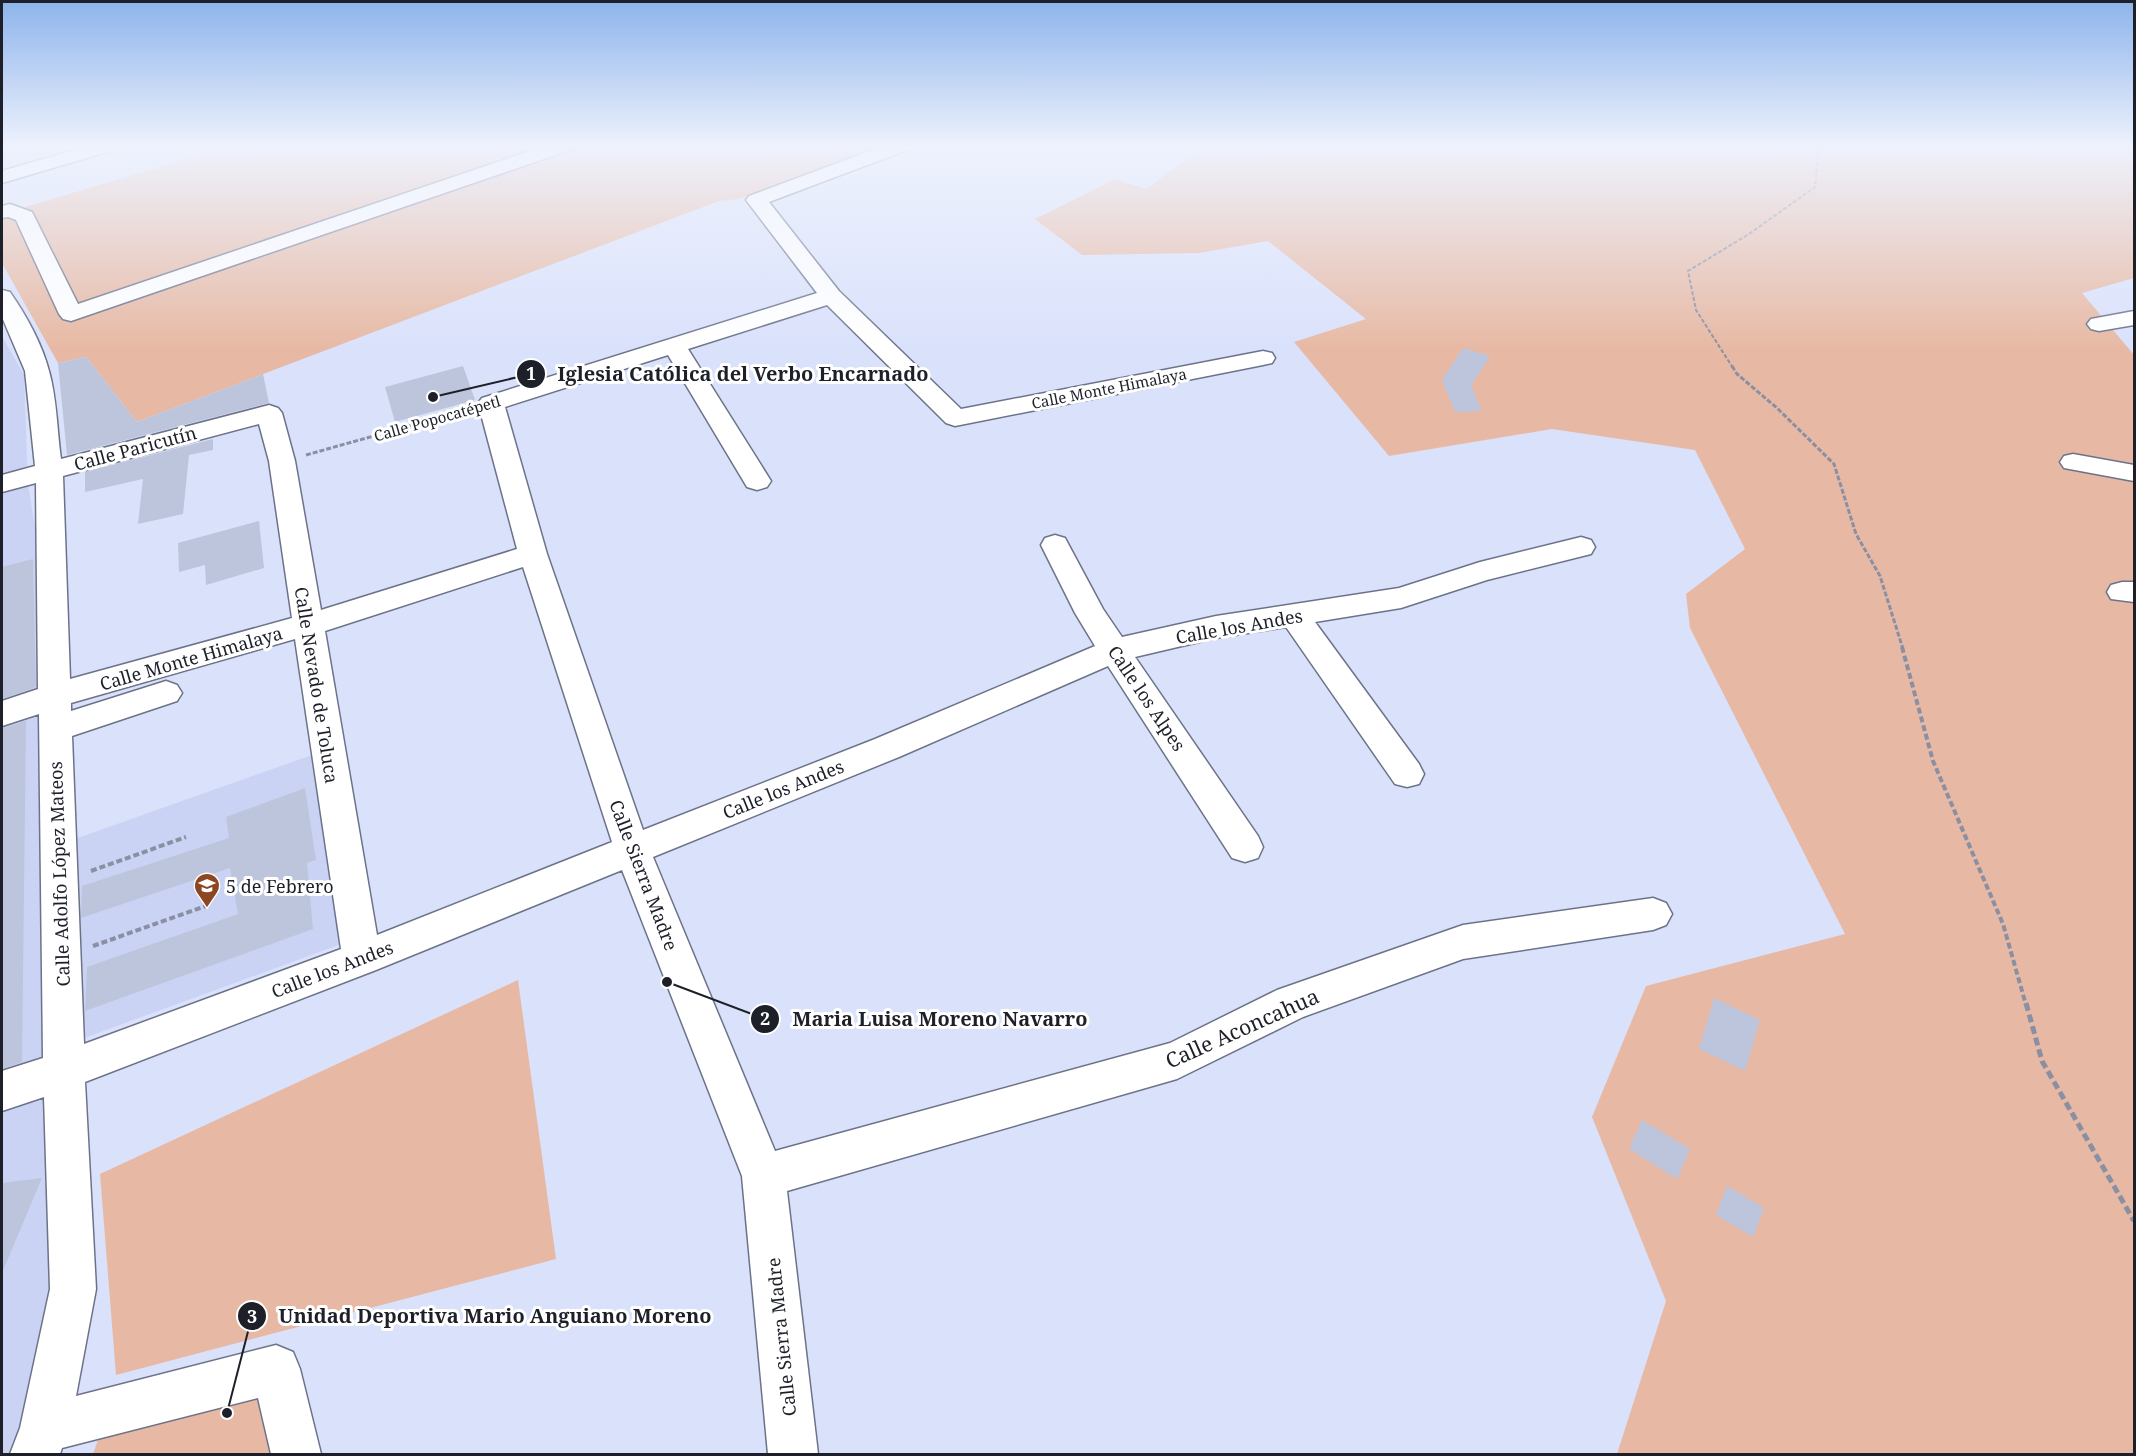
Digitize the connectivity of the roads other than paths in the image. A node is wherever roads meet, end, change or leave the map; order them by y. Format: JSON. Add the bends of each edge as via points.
{"nodes":[{"id":1,"x":20,"y":214,"type":"edge"},
{"id":2,"x":325,"y":214,"type":"edge"},
{"id":3,"x":364,"y":214,"type":"edge"},
{"id":4,"x":767,"y":214,"type":"edge"},
{"id":5,"x":831,"y":296,"type":"junction"},
{"id":6,"x":2,"y":297,"type":"edge"},
{"id":7,"x":63,"y":300,"type":"junction"},
{"id":8,"x":2134,"y":318,"type":"edge"},
{"id":9,"x":2099,"y":324,"type":"dead end"},
{"id":10,"x":10,"y":328,"type":"edge"},
{"id":11,"x":674,"y":345,"type":"junction"},
{"id":12,"x":1263,"y":358,"type":"dead end"},
{"id":13,"x":491,"y":404,"type":"joint"},
{"id":14,"x":269,"y":413,"type":"joint"},
{"id":15,"x":2073,"y":462,"type":"dead end"},
{"id":16,"x":49,"y":471,"type":"junction"},
{"id":17,"x":2134,"y":473,"type":"edge"},
{"id":18,"x":757,"y":481,"type":"dead end"},
{"id":19,"x":2,"y":483,"type":"edge"},
{"id":20,"x":1055,"y":545,"type":"dead end"},
{"id":21,"x":1581,"y":547,"type":"dead end"},
{"id":22,"x":533,"y":554,"type":"junction"},
{"id":23,"x":1294,"y":616,"type":"junction"},
{"id":24,"x":307,"y":626,"type":"junction"},
{"id":25,"x":1115,"y":650,"type":"junction"},
{"id":26,"x":166,"y":693,"type":"dead end"},
{"id":27,"x":54,"y":712,"type":"junction"},
{"id":28,"x":2,"y":714,"type":"edge"},
{"id":29,"x":1407,"y":774,"type":"dead end"},
{"id":30,"x":1245,"y":847,"type":"dead end"},
{"id":31,"x":632,"y":850,"type":"junction"},
{"id":32,"x":1653,"y":914,"type":"dead end"},
{"id":33,"x":362,"y":958,"type":"junction"},
{"id":34,"x":64,"y":1071,"type":"junction"},
{"id":35,"x":2,"y":1091,"type":"edge"},
{"id":36,"x":764,"y":1176,"type":"junction"},
{"id":37,"x":40,"y":1441,"type":"edge"},
{"id":38,"x":296,"y":1455,"type":"edge"},
{"id":39,"x":793,"y":1455,"type":"edge"}],
"edges":[{"from":1,"to":7,"type":"street","via":[[25,216]]},
{"from":2,"to":7,"type":"street"},
{"from":3,"to":7,"type":"street","via":[[71,314]]},
{"from":4,"to":5,"type":"street"},
{"from":5,"to":11,"type":"street","name":"Calle Popocatépetl"},
{"from":5,"to":12,"type":"street","name":"Calle Monte Himalaya","via":[[955,418]]},
{"from":6,"to":10,"type":"street","name":"Calle Adolfo López Mateos"},
{"from":8,"to":9,"type":"street"},
{"from":10,"to":16,"type":"street","name":"Calle Adolfo López Mateos","via":[[37,371]]},
{"from":11,"to":13,"type":"street","name":"Calle Popocatépetl"},
{"from":11,"to":18,"type":"street"},
{"from":13,"to":22,"type":"street","name":"Calle Sierra Madre"},
{"from":14,"to":16,"type":"street","name":"Calle Paricutín"},
{"from":14,"to":24,"type":"street","name":"Calle Nevado de Toluca","via":[[282,461]]},
{"from":15,"to":17,"type":"street"},
{"from":16,"to":19,"type":"street","name":"Calle Paricutín"},
{"from":16,"to":27,"type":"street","name":"Calle Adolfo López Mateos"},
{"from":20,"to":25,"type":"street","name":"Calle los Alpes","via":[[1090,614]]},
{"from":21,"to":23,"type":"street","name":"Calle los Andes","via":[[1480,572],[1401,598]]},
{"from":22,"to":24,"type":"street","name":"Calle Monte Himalaya"},
{"from":22,"to":31,"type":"street","name":"Calle Sierra Madre"},
{"from":23,"to":25,"type":"street","name":"Calle los Andes","via":[[1216,627]]},
{"from":23,"to":29,"type":"street"},
{"from":24,"to":27,"type":"street","name":"Calle Monte Himalaya"},
{"from":24,"to":33,"type":"street","name":"Calle Nevado de Toluca"},
{"from":25,"to":30,"type":"street","name":"Calle los Alpes"},
{"from":25,"to":31,"type":"street","name":"Calle los Andes","via":[[887,748]]},
{"from":26,"to":27,"type":"street"},
{"from":27,"to":28,"type":"street"},
{"from":27,"to":34,"type":"street","name":"Calle Adolfo López Mateos"},
{"from":31,"to":33,"type":"street","name":"Calle los Andes"},
{"from":31,"to":36,"type":"street","name":"Calle Sierra Madre"},
{"from":32,"to":36,"type":"street","name":"Calle Aconcahua","via":[[1463,942],[1291,1003],[1177,1060]]},
{"from":33,"to":34,"type":"street","name":"Calle los Andes"},
{"from":34,"to":35,"type":"street","name":"Calle los Andes"},
{"from":34,"to":37,"type":"street","name":"Calle Adolfo López Mateos","via":[[73,1289]]},
{"from":36,"to":39,"type":"street","name":"Calle Sierra Madre"},
{"from":37,"to":38,"type":"street","via":[[276,1369]]}]}
